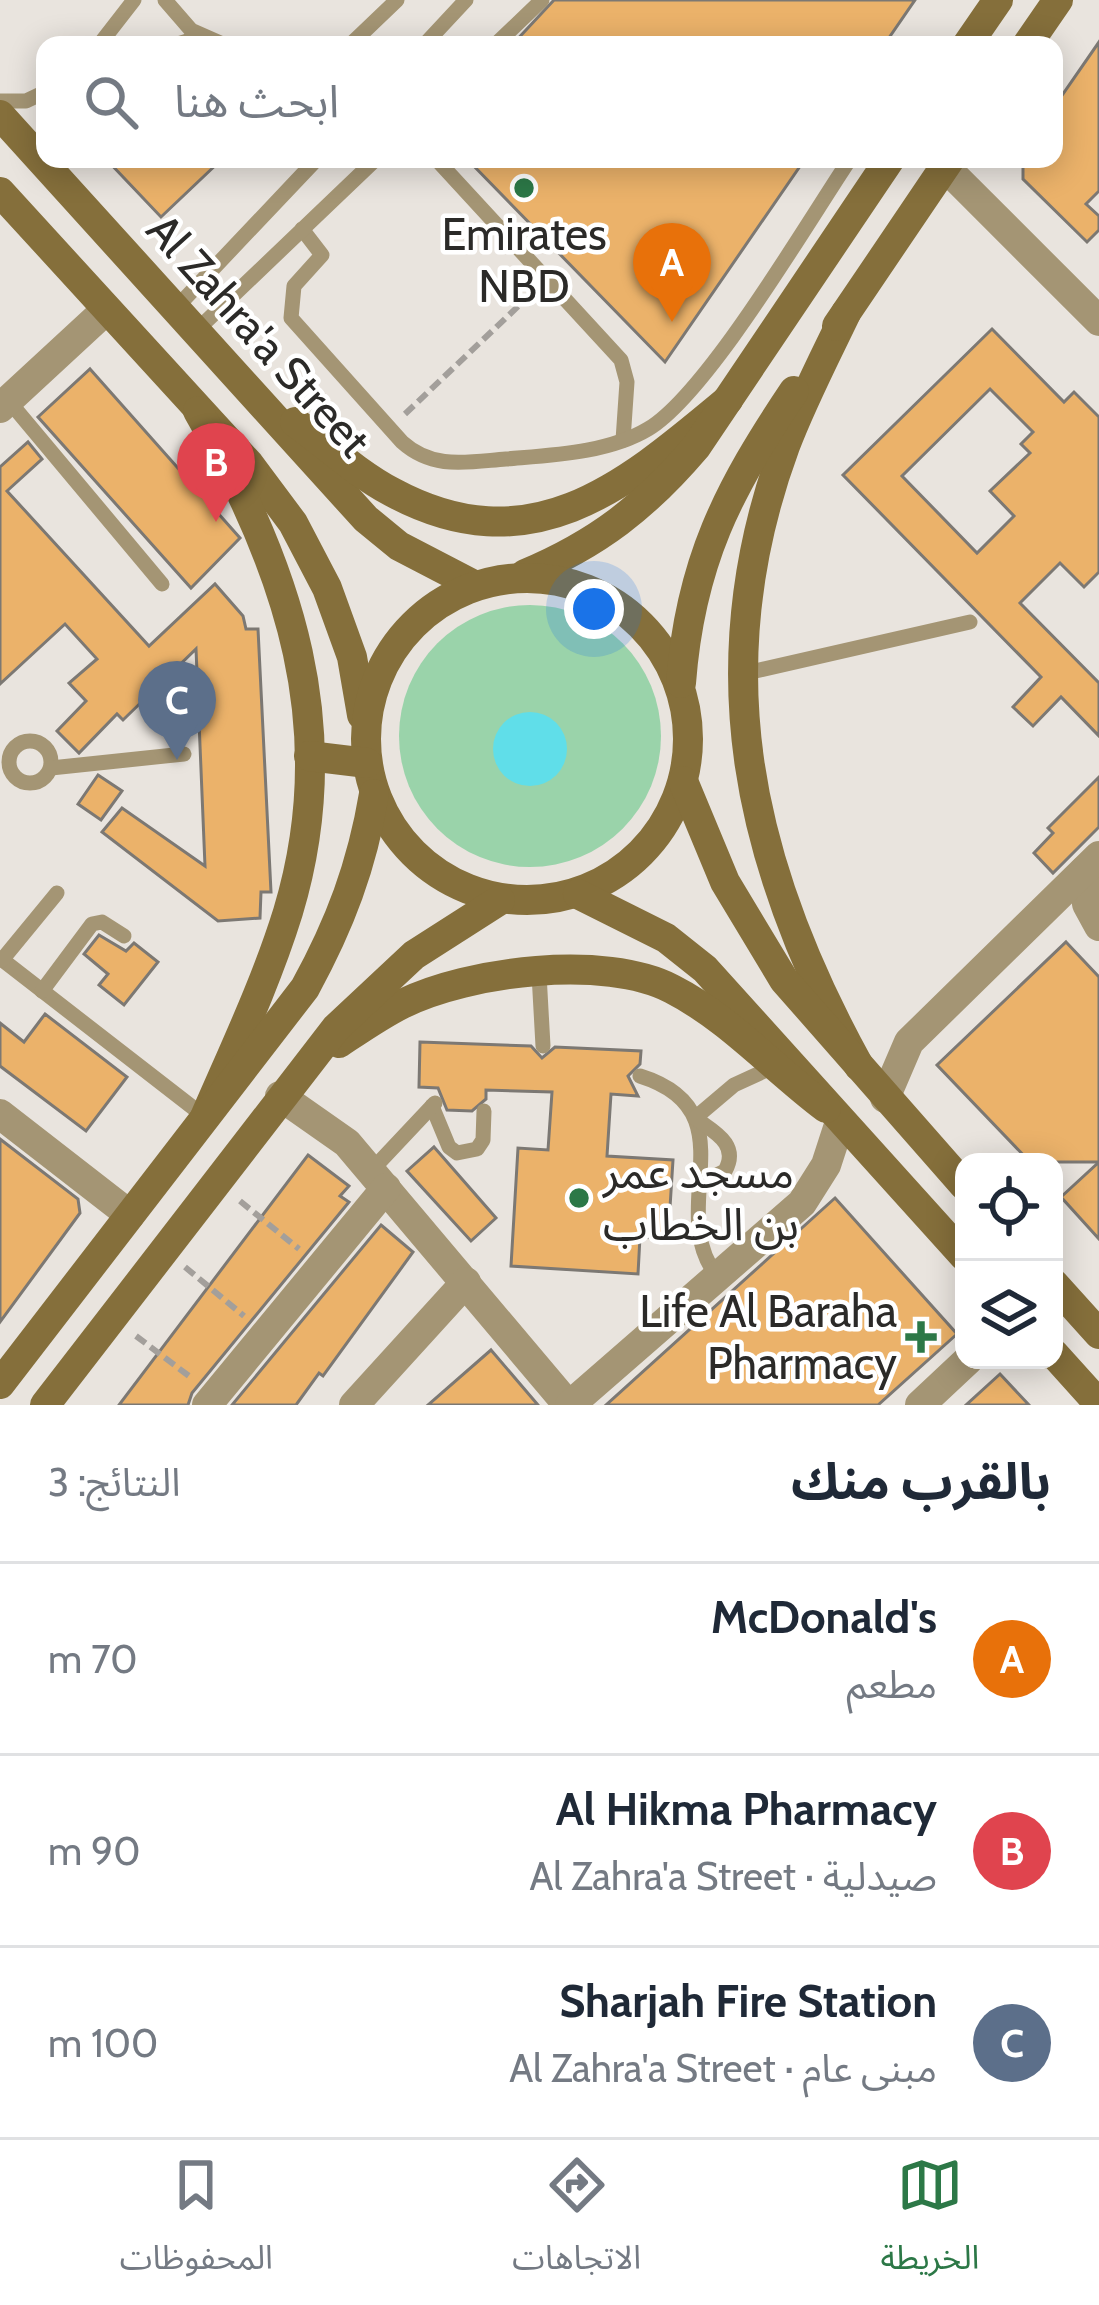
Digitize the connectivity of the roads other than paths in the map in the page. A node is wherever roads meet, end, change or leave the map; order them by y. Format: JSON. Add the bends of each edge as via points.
{"nodes":[{"id":1,"x":134,"y":0,"type":"edge"},
{"id":2,"x":165,"y":0,"type":"edge"},
{"id":3,"x":397,"y":0,"type":"edge"},
{"id":4,"x":466,"y":0,"type":"edge"},
{"id":5,"x":542,"y":0,"type":"edge"},
{"id":6,"x":998,"y":0,"type":"edge"},
{"id":7,"x":1058,"y":0,"type":"edge"},
{"id":8,"x":113,"y":36,"type":"edge"},
{"id":9,"x":199,"y":36,"type":"edge"},
{"id":10,"x":359,"y":36,"type":"edge"},
{"id":11,"x":432,"y":36,"type":"edge"},
{"id":12,"x":504,"y":36,"type":"edge"},
{"id":13,"x":974,"y":36,"type":"edge"},
{"id":14,"x":1033,"y":36,"type":"edge"},
{"id":15,"x":36,"y":96,"type":"edge"},
{"id":16,"x":0,"y":101,"type":"edge"},
{"id":17,"x":0,"y":116,"type":"edge"},
{"id":18,"x":36,"y":149,"type":"edge"},
{"id":19,"x":309,"y":168,"type":"edge"},
{"id":20,"x":366,"y":168,"type":"edge"},
{"id":21,"x":444,"y":168,"type":"edge"},
{"id":22,"x":844,"y":168,"type":"edge"},
{"id":23,"x":884,"y":168,"type":"edge"},
{"id":24,"x":944,"y":168,"type":"edge"},
{"id":25,"x":952,"y":168,"type":"edge"},
{"id":26,"x":62,"y":172,"type":"edge"},
{"id":27,"x":0,"y":192,"type":"edge"},
{"id":28,"x":302,"y":229,"type":"junction"},
{"id":29,"x":106,"y":310,"type":"junction"},
{"id":30,"x":846,"y":314,"type":"junction"},
{"id":31,"x":186,"y":320,"type":"junction"},
{"id":32,"x":1099,"y":321,"type":"edge"},
{"id":33,"x":238,"y":378,"type":"junction"},
{"id":34,"x":728,"y":400,"type":"junction"},
{"id":35,"x":4,"y":404,"type":"edge"},
{"id":36,"x":198,"y":411,"type":"junction"},
{"id":37,"x":623,"y":440,"type":"junction"},
{"id":38,"x":520,"y":577,"type":"junction"},
{"id":39,"x":162,"y":584,"type":"dead end"},
{"id":40,"x":474,"y":585,"type":"junction"},
{"id":41,"x":970,"y":622,"type":"dead end"},
{"id":42,"x":742,"y":674,"type":"junction"},
{"id":43,"x":681,"y":689,"type":"junction"},
{"id":44,"x":365,"y":729,"type":"junction"},
{"id":45,"x":184,"y":754,"type":"dead end"},
{"id":46,"x":309,"y":756,"type":"junction"},
{"id":47,"x":367,"y":763,"type":"junction"},
{"id":48,"x":5,"y":766,"type":"edge"},
{"id":49,"x":51,"y":769,"type":"junction"},
{"id":50,"x":683,"y":781,"type":"junction"},
{"id":51,"x":374,"y":794,"type":"junction"},
{"id":52,"x":1091,"y":864,"type":"edge"},
{"id":53,"x":57,"y":893,"type":"dead end"},
{"id":54,"x":578,"y":894,"type":"junction"},
{"id":55,"x":500,"y":899,"type":"junction"},
{"id":56,"x":1099,"y":926,"type":"edge"},
{"id":57,"x":124,"y":936,"type":"dead end"},
{"id":58,"x":1,"y":959,"type":"edge"},
{"id":59,"x":539,"y":974,"type":"junction"},
{"id":60,"x":42,"y":991,"type":"junction"},
{"id":61,"x":543,"y":1046,"type":"dead end"},
{"id":62,"x":859,"y":1066,"type":"junction"},
{"id":63,"x":773,"y":1067,"type":"junction"},
{"id":64,"x":302,"y":1069,"type":"junction"},
{"id":65,"x":640,"y":1076,"type":"dead end"},
{"id":66,"x":280,"y":1096,"type":"junction"},
{"id":67,"x":885,"y":1098,"type":"junction"},
{"id":68,"x":484,"y":1112,"type":"dead end"},
{"id":69,"x":0,"y":1114,"type":"edge"},
{"id":70,"x":833,"y":1115,"type":"junction"},
{"id":71,"x":205,"y":1117,"type":"junction"},
{"id":72,"x":695,"y":1118,"type":"junction"},
{"id":73,"x":955,"y":1175,"type":"edge"},
{"id":74,"x":379,"y":1179,"type":"junction"},
{"id":75,"x":701,"y":1183,"type":"junction"},
{"id":76,"x":130,"y":1215,"type":"junction"},
{"id":77,"x":955,"y":1246,"type":"edge"},
{"id":78,"x":717,"y":1276,"type":"junction"},
{"id":79,"x":466,"y":1282,"type":"junction"},
{"id":80,"x":1063,"y":1294,"type":"edge"},
{"id":81,"x":1099,"y":1334,"type":"edge"},
{"id":82,"x":1063,"y":1364,"type":"edge"},
{"id":83,"x":958,"y":1369,"type":"edge"},
{"id":84,"x":0,"y":1384,"type":"edge"},
{"id":85,"x":211,"y":1400,"type":"edge"},
{"id":86,"x":1099,"y":1404,"type":"edge"},
{"id":87,"x":45,"y":1405,"type":"edge"},
{"id":88,"x":354,"y":1405,"type":"edge"},
{"id":89,"x":569,"y":1405,"type":"edge"},
{"id":90,"x":920,"y":1405,"type":"edge"}],
"edges":[{"from":1,"to":8,"type":"lane"},
{"from":2,"to":9,"type":"lane"},
{"from":3,"to":10,"type":"lane"},
{"from":4,"to":11,"type":"lane"},
{"from":5,"to":12,"type":"lane"},
{"from":6,"to":13,"type":"main road"},
{"from":7,"to":14,"type":"main road"},
{"from":15,"to":16,"type":"lane"},
{"from":17,"to":18,"type":"main road","name":"Al Zahra'a Street"},
{"from":19,"to":31,"type":"lane"},
{"from":20,"to":28,"type":"lane"},
{"from":21,"to":37,"type":"lane","via":[[621,360]]},
{"from":22,"to":37,"type":"lane","via":[[686,398]]},
{"from":23,"to":34,"type":"main road"},
{"from":24,"to":30,"type":"main road"},
{"from":25,"to":32,"type":"street"},
{"from":26,"to":31,"type":"main road","name":"Al Zahra'a Street"},
{"from":27,"to":29,"type":"main road","name":"Al Zahra'a Street"},
{"from":28,"to":31,"type":"lane"},
{"from":28,"to":37,"type":"lane","via":[[322,255],[294,286],[291,318],[422,457],[446,463]]},
{"from":29,"to":35,"type":"street"},
{"from":29,"to":36,"type":"main road","name":"Al Zahra'a Street"},
{"from":30,"to":42,"type":"main road","via":[[785,444],[764,512]]},
{"from":30,"to":43,"type":"main road","via":[[716,519],[693,592]]},
{"from":31,"to":33,"type":"main road","name":"Al Zahra'a Street"},
{"from":33,"to":34,"type":"main road","via":[[390,492],[471,519],[514,521],[596,501]]},
{"from":33,"to":40,"type":"main road","name":"Al Zahra'a Street","via":[[366,519]]},
{"from":34,"to":38,"type":"main road","via":[[660,489],[619,526]]},
{"from":35,"to":39,"type":"lane"},
{"from":36,"to":44,"type":"main road","name":"Al Zahra'a Street","via":[[293,523],[328,588]]},
{"from":36,"to":46,"type":"main road","via":[[267,542],[290,611]]},
{"from":38,"to":40,"type":"main road"},
{"from":38,"to":43,"type":"main road","via":[[602,594],[663,650]]},
{"from":40,"to":44,"type":"main road","via":[[410,626],[387,657]]},
{"from":41,"to":42,"type":"lane"},
{"from":42,"to":62,"type":"main road","via":[[750,782],[769,866],[792,934]]},
{"from":43,"to":50,"type":"main road"},
{"from":44,"to":47,"type":"main road"},
{"from":45,"to":49,"type":"lane"},
{"from":46,"to":47,"type":"main road"},
{"from":46,"to":71,"type":"main road","via":[[289,908]]},
{"from":47,"to":51,"type":"main road"},
{"from":48,"to":49,"type":"lane","via":[[29,784]]},
{"from":48,"to":49,"type":"lane","via":[[14,748],[31,741],[48,750]]},
{"from":50,"to":54,"type":"main road","via":[[661,830],[625,868]]},
{"from":50,"to":62,"type":"main road","via":[[753,932]]},
{"from":51,"to":55,"type":"main road","via":[[423,864],[459,887]]},
{"from":51,"to":71,"type":"main road","via":[[339,926],[305,988]]},
{"from":52,"to":56,"type":"street","via":[[1087,904]]},
{"from":52,"to":67,"type":"street","via":[[909,1042]]},
{"from":53,"to":58,"type":"lane"},
{"from":54,"to":55,"type":"main road"},
{"from":54,"to":70,"type":"main road","via":[[623,913],[705,969]]},
{"from":55,"to":64,"type":"main road","via":[[400,966]]},
{"from":57,"to":60,"type":"lane","via":[[92,924]]},
{"from":58,"to":60,"type":"lane"},
{"from":59,"to":61,"type":"lane"},
{"from":59,"to":63,"type":"main road","via":[[607,971],[670,987]]},
{"from":59,"to":64,"type":"main road","via":[[483,978],[402,1003]]},
{"from":60,"to":71,"type":"lane"},
{"from":62,"to":67,"type":"main road"},
{"from":63,"to":70,"type":"main road"},
{"from":63,"to":72,"type":"lane","via":[[734,1085]]},
{"from":64,"to":66,"type":"main road"},
{"from":65,"to":72,"type":"lane","via":[[673,1090]]},
{"from":66,"to":74,"type":"street","via":[[333,1129]]},
{"from":66,"to":87,"type":"main road"},
{"from":67,"to":73,"type":"main road"},
{"from":68,"to":74,"type":"lane","via":[[477,1149],[457,1153],[435,1103]]},
{"from":69,"to":76,"type":"street"},
{"from":70,"to":77,"type":"main road"},
{"from":70,"to":78,"type":"street","via":[[826,1165],[802,1203]]},
{"from":71,"to":76,"type":"main road"},
{"from":72,"to":75,"type":"lane"},
{"from":72,"to":75,"type":"lane","via":[[731,1152],[725,1171]]},
{"from":74,"to":79,"type":"street"},
{"from":74,"to":85,"type":"street","via":[[321,1267]]},
{"from":75,"to":78,"type":"lane","via":[[694,1224]]},
{"from":76,"to":84,"type":"main road"},
{"from":78,"to":89,"type":"street"},
{"from":79,"to":88,"type":"street"},
{"from":79,"to":89,"type":"street"},
{"from":80,"to":81,"type":"main road"},
{"from":82,"to":86,"type":"main road"},
{"from":83,"to":90,"type":"street"}]}
